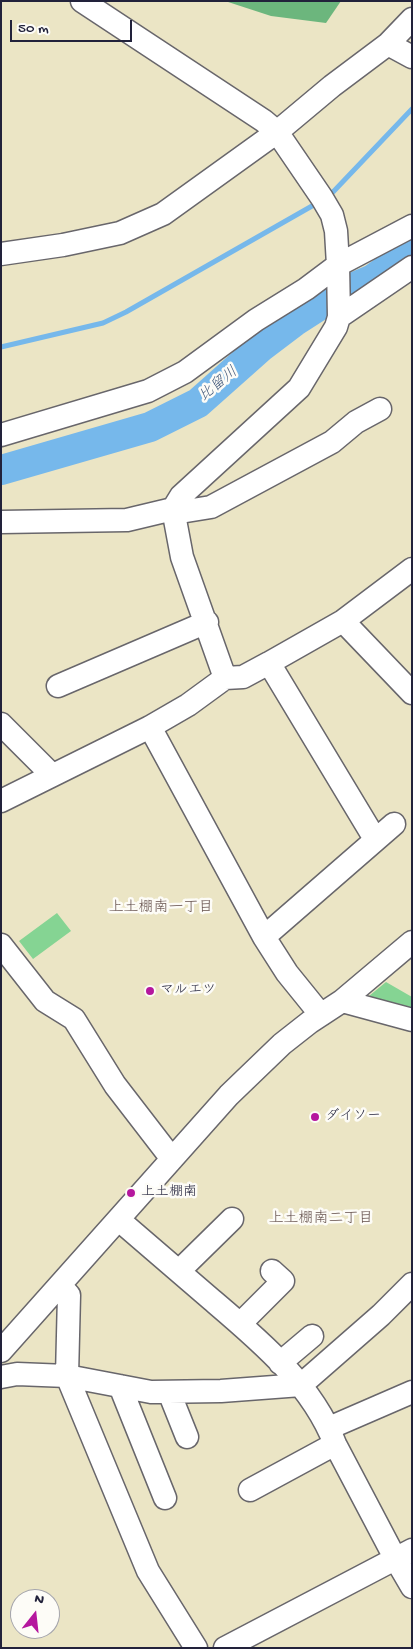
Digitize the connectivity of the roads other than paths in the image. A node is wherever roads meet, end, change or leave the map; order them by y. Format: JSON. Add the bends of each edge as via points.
{"nodes":[{"id":1,"x":82,"y":1,"type":"edge"},
{"id":2,"x":412,"y":19,"type":"edge"},
{"id":3,"x":388,"y":44,"type":"junction"},
{"id":4,"x":412,"y":57,"type":"edge"},
{"id":5,"x":277,"y":132,"type":"junction"},
{"id":6,"x":412,"y":226,"type":"edge"},
{"id":7,"x":1,"y":254,"type":"edge"},
{"id":8,"x":412,"y":267,"type":"edge"},
{"id":9,"x":338,"y":268,"type":"junction"},
{"id":10,"x":339,"y":312,"type":"junction"},
{"id":11,"x":380,"y":409,"type":"dead end"},
{"id":12,"x":1,"y":436,"type":"edge"},
{"id":13,"x":173,"y":511,"type":"junction"},
{"id":14,"x":1,"y":522,"type":"edge"},
{"id":15,"x":412,"y":569,"type":"edge"},
{"id":16,"x":343,"y":621,"type":"junction"},
{"id":17,"x":207,"y":622,"type":"junction"},
{"id":18,"x":269,"y":663,"type":"junction"},
{"id":19,"x":225,"y":678,"type":"junction"},
{"id":20,"x":58,"y":686,"type":"dead end"},
{"id":21,"x":412,"y":693,"type":"edge"},
{"id":22,"x":1,"y":724,"type":"edge"},
{"id":23,"x":150,"y":727,"type":"junction"},
{"id":24,"x":52,"y":775,"type":"junction"},
{"id":25,"x":1,"y":801,"type":"edge"},
{"id":26,"x":394,"y":824,"type":"dead end"},
{"id":27,"x":375,"y":839,"type":"junction"},
{"id":28,"x":264,"y":937,"type":"junction"},
{"id":29,"x":412,"y":942,"type":"edge"},
{"id":30,"x":1,"y":945,"type":"edge"},
{"id":31,"x":342,"y":1001,"type":"junction"},
{"id":32,"x":320,"y":1015,"type":"junction"},
{"id":33,"x":412,"y":1020,"type":"edge"},
{"id":34,"x":172,"y":1159,"type":"junction"},
{"id":35,"x":232,"y":1219,"type":"dead end"},
{"id":36,"x":118,"y":1220,"type":"junction"},
{"id":37,"x":178,"y":1271,"type":"junction"},
{"id":38,"x":283,"y":1280,"type":"dead end"},
{"id":39,"x":412,"y":1284,"type":"edge"},
{"id":40,"x":60,"y":1286,"type":"junction"},
{"id":41,"x":240,"y":1324,"type":"junction"},
{"id":42,"x":312,"y":1336,"type":"dead end"},
{"id":43,"x":1,"y":1351,"type":"edge"},
{"id":44,"x":280,"y":1363,"type":"junction"},
{"id":45,"x":67,"y":1376,"type":"junction"},
{"id":46,"x":1,"y":1377,"type":"edge"},
{"id":47,"x":300,"y":1385,"type":"junction"},
{"id":48,"x":120,"y":1386,"type":"junction"},
{"id":49,"x":168,"y":1392,"type":"junction"},
{"id":50,"x":412,"y":1392,"type":"edge"},
{"id":51,"x":332,"y":1436,"type":"junction"},
{"id":52,"x":187,"y":1437,"type":"dead end"},
{"id":53,"x":250,"y":1490,"type":"dead end"},
{"id":54,"x":165,"y":1498,"type":"dead end"},
{"id":55,"x":403,"y":1554,"type":"edge"},
{"id":56,"x":412,"y":1587,"type":"edge"},
{"id":57,"x":231,"y":1646,"type":"edge"},
{"id":58,"x":196,"y":1648,"type":"edge"}],
"edges":[{"from":1,"to":5,"type":"street"},
{"from":2,"to":3,"type":"street"},
{"from":3,"to":4,"type":"street"},
{"from":3,"to":5,"type":"street"},
{"from":5,"to":7,"type":"street","via":[[163,214],[128,230],[63,245]]},
{"from":5,"to":9,"type":"street","via":[[332,215]]},
{"from":6,"to":9,"type":"street"},
{"from":8,"to":10,"type":"street"},
{"from":9,"to":10,"type":"street"},
{"from":9,"to":12,"type":"street","via":[[256,320],[185,372],[148,391]]},
{"from":10,"to":13,"type":"street","via":[[336,328],[299,388],[181,496]]},
{"from":11,"to":13,"type":"street","via":[[356,422],[332,442],[211,507]]},
{"from":13,"to":14,"type":"street","via":[[127,520]]},
{"from":13,"to":17,"type":"street","via":[[182,556]]},
{"from":15,"to":16,"type":"street"},
{"from":16,"to":18,"type":"street"},
{"from":16,"to":21,"type":"street"},
{"from":17,"to":19,"type":"street"},
{"from":17,"to":20,"type":"street"},
{"from":18,"to":19,"type":"street","via":[[243,676]]},
{"from":18,"to":27,"type":"street"},
{"from":19,"to":23,"type":"street"},
{"from":22,"to":24,"type":"street"},
{"from":23,"to":24,"type":"street"},
{"from":23,"to":28,"type":"street"},
{"from":24,"to":25,"type":"street"},
{"from":26,"to":27,"type":"street"},
{"from":27,"to":28,"type":"street"},
{"from":28,"to":32,"type":"street"},
{"from":29,"to":31,"type":"street"},
{"from":30,"to":34,"type":"street","via":[[44,1001],[74,1019],[115,1085]]},
{"from":31,"to":32,"type":"street"},
{"from":31,"to":33,"type":"street"},
{"from":32,"to":34,"type":"street","via":[[282,1044],[229,1095]]},
{"from":34,"to":36,"type":"street"},
{"from":35,"to":37,"type":"street"},
{"from":36,"to":37,"type":"street"},
{"from":36,"to":40,"type":"street"},
{"from":37,"to":41,"type":"street"},
{"from":38,"to":41,"type":"street"},
{"from":39,"to":47,"type":"street"},
{"from":40,"to":43,"type":"street"},
{"from":40,"to":45,"type":"street","via":[[69,1295]]},
{"from":41,"to":44,"type":"street"},
{"from":42,"to":44,"type":"street"},
{"from":44,"to":47,"type":"street"},
{"from":45,"to":46,"type":"street","via":[[17,1374]]},
{"from":45,"to":48,"type":"street"},
{"from":45,"to":58,"type":"street","via":[[148,1571]]},
{"from":47,"to":49,"type":"street"},
{"from":47,"to":51,"type":"street"},
{"from":48,"to":49,"type":"street"},
{"from":48,"to":54,"type":"street"},
{"from":49,"to":52,"type":"street"},
{"from":50,"to":51,"type":"street"},
{"from":51,"to":53,"type":"street"},
{"from":51,"to":55,"type":"street"},
{"from":55,"to":56,"type":"street"},
{"from":55,"to":57,"type":"street"}]}
